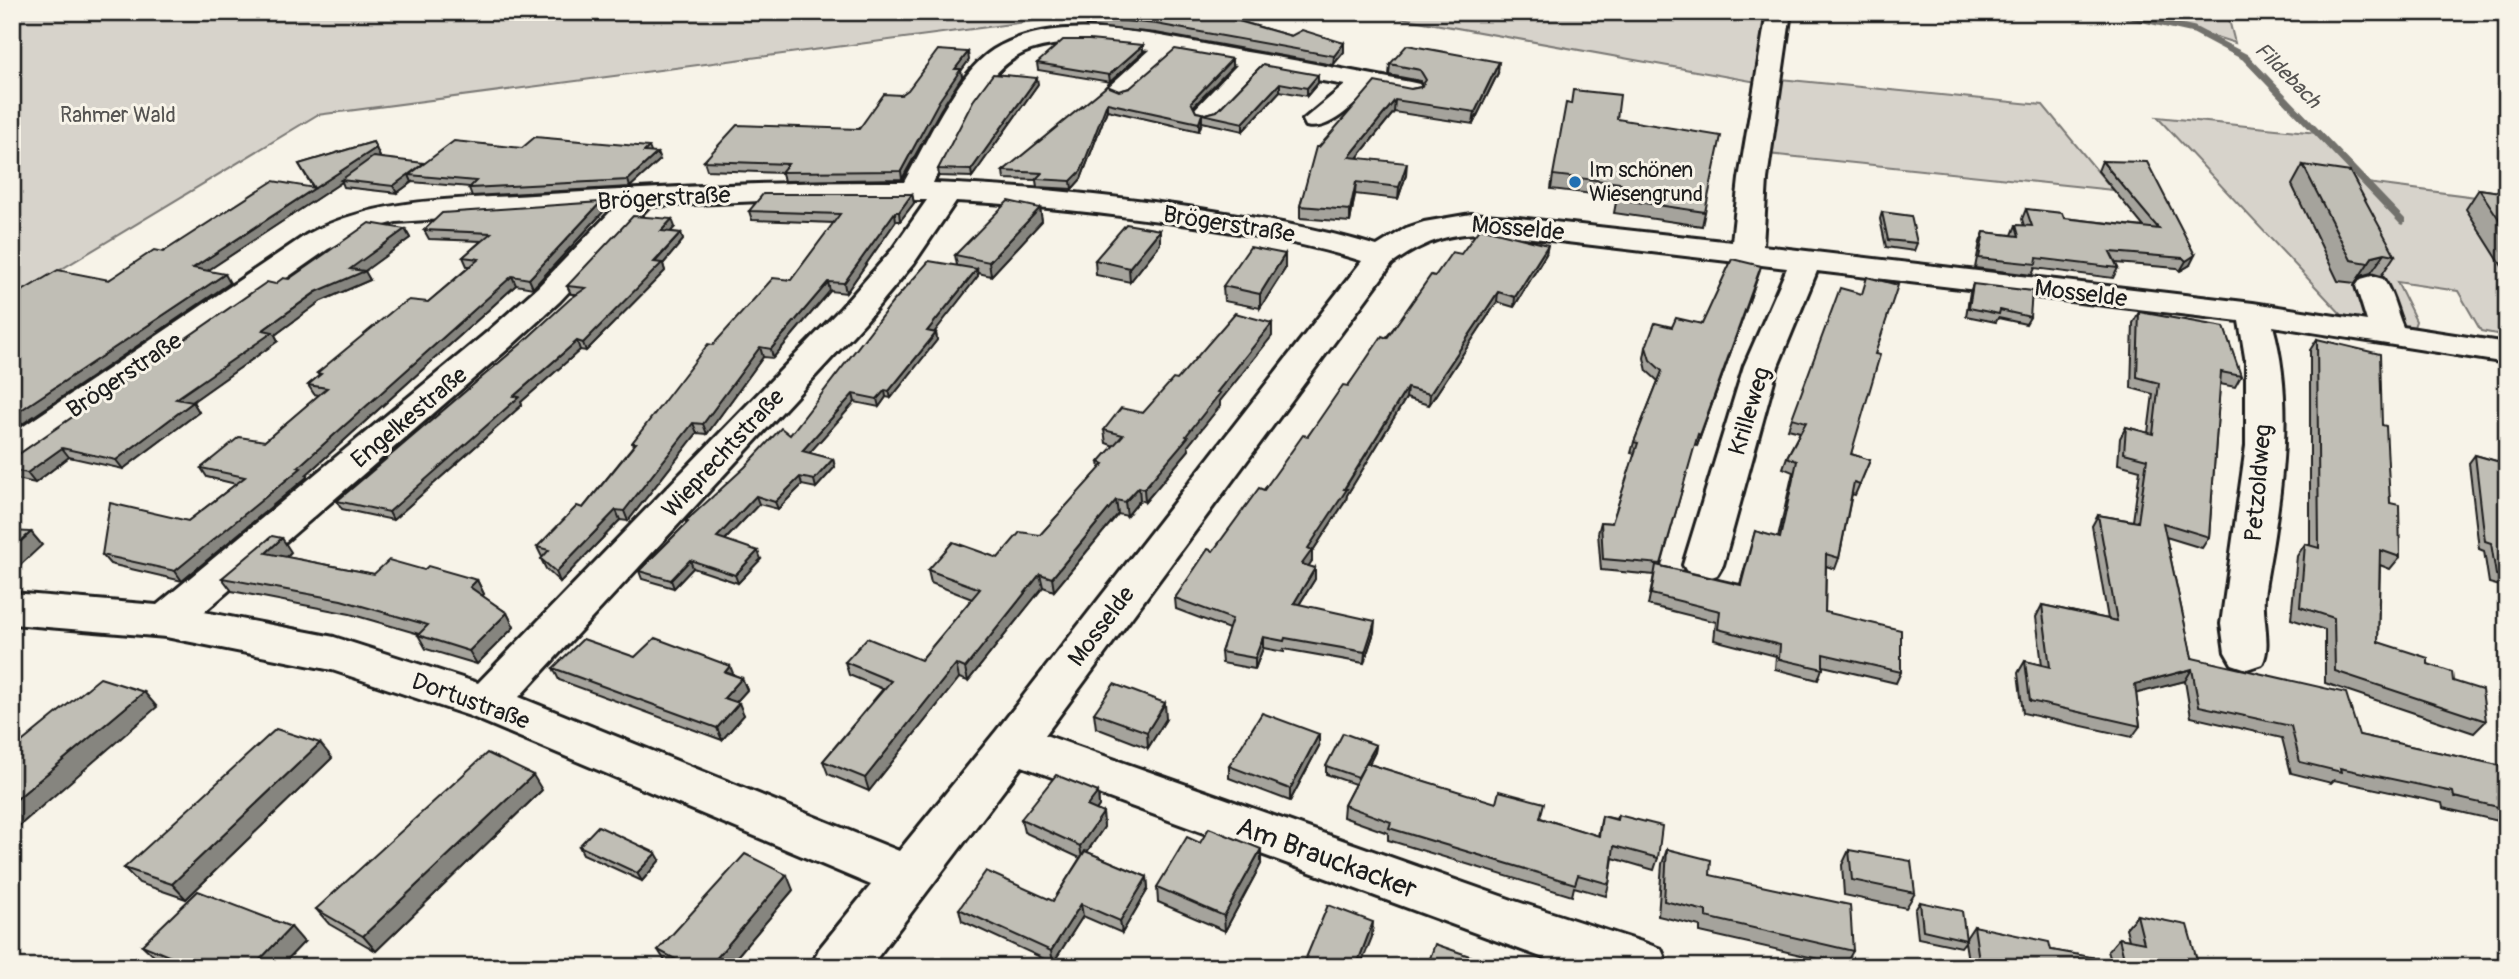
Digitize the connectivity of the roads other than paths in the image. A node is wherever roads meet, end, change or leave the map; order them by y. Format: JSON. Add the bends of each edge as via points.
{"nodes":[{"id":1,"x":1063,"y":12,"type":"edge"},
{"id":2,"x":1779,"y":12,"type":"edge"},
{"id":3,"x":1169,"y":46,"type":"junction"},
{"id":4,"x":1011,"y":49,"type":"junction"},
{"id":5,"x":1256,"y":61,"type":"junction"},
{"id":6,"x":1366,"y":82,"type":"junction"},
{"id":7,"x":1120,"y":88,"type":"edge"},
{"id":8,"x":1410,"y":90,"type":"edge"},
{"id":9,"x":1206,"y":111,"type":"edge"},
{"id":10,"x":1316,"y":120,"type":"dead end"},
{"id":11,"x":930,"y":192,"type":"junction"},
{"id":12,"x":639,"y":199,"type":"junction"},
{"id":13,"x":1747,"y":253,"type":"junction"},
{"id":14,"x":1381,"y":257,"type":"junction"},
{"id":15,"x":1807,"y":261,"type":"junction"},
{"id":16,"x":2372,"y":286,"type":"dead end"},
{"id":17,"x":2253,"y":313,"type":"junction"},
{"id":18,"x":2391,"y":335,"type":"junction"},
{"id":19,"x":2507,"y":353,"type":"edge"},
{"id":20,"x":12,"y":452,"type":"edge"},
{"id":21,"x":1703,"y":565,"type":"dead end"},
{"id":22,"x":12,"y":608,"type":"edge"},
{"id":23,"x":166,"y":621,"type":"junction"},
{"id":24,"x":2247,"y":652,"type":"dead end"},
{"id":25,"x":486,"y":704,"type":"junction"},
{"id":26,"x":1013,"y":743,"type":"junction"},
{"id":27,"x":906,"y":877,"type":"junction"},
{"id":28,"x":838,"y":967,"type":"edge"},
{"id":29,"x":1643,"y":967,"type":"edge"}],
"edges":[{"from":1,"to":4,"type":"street","name":"Wieprechtstraße","via":[[1024,35]]},
{"from":2,"to":13,"type":"street","via":[[1753,179]]},
{"from":3,"to":4,"type":"street","via":[[1076,38],[1040,40]]},
{"from":3,"to":5,"type":"street"},
{"from":3,"to":7,"type":"street"},
{"from":4,"to":11,"type":"street","name":"Wieprechtstraße","via":[[977,80]]},
{"from":5,"to":6,"type":"street"},
{"from":5,"to":9,"type":"street"},
{"from":6,"to":8,"type":"street"},
{"from":6,"to":10,"type":"street"},
{"from":11,"to":12,"type":"street","name":"Brögerstraße"},
{"from":11,"to":14,"type":"street","name":"Brögerstraße","via":[[1074,202],[1204,219],[1347,245]]},
{"from":11,"to":25,"type":"street","name":"Wieprechtstraße","via":[[929,223],[901,262]]},
{"from":12,"to":20,"type":"street","name":"Brögerstraße","via":[[396,213],[342,228]]},
{"from":12,"to":23,"type":"street","name":"Engelkestraße","via":[[499,340]]},
{"from":13,"to":14,"type":"street","name":"Mosselde","via":[[1482,222],[1427,230]]},
{"from":13,"to":15,"type":"street","name":"Mosselde"},
{"from":14,"to":26,"type":"street","name":"Mosselde"},
{"from":15,"to":17,"type":"street","name":"Mosselde"},
{"from":15,"to":21,"type":"street","name":"Krilleweg","via":[[1761,366]]},
{"from":16,"to":18,"type":"street"},
{"from":17,"to":18,"type":"street","name":"Mosselde"},
{"from":17,"to":24,"type":"street","name":"Petzoldweg","via":[[2262,358],[2264,420],[2242,621]]},
{"from":18,"to":19,"type":"street","name":"Mosselde"},
{"from":22,"to":23,"type":"street","name":"Dortustraße"},
{"from":23,"to":25,"type":"street","name":"Dortustraße","via":[[334,653]]},
{"from":25,"to":27,"type":"street","name":"Dortustraße"},
{"from":26,"to":27,"type":"street","name":"Mosselde"},
{"from":26,"to":29,"type":"street","name":"Am Brauckacker"},
{"from":27,"to":28,"type":"street","name":"Mosselde"}]}
